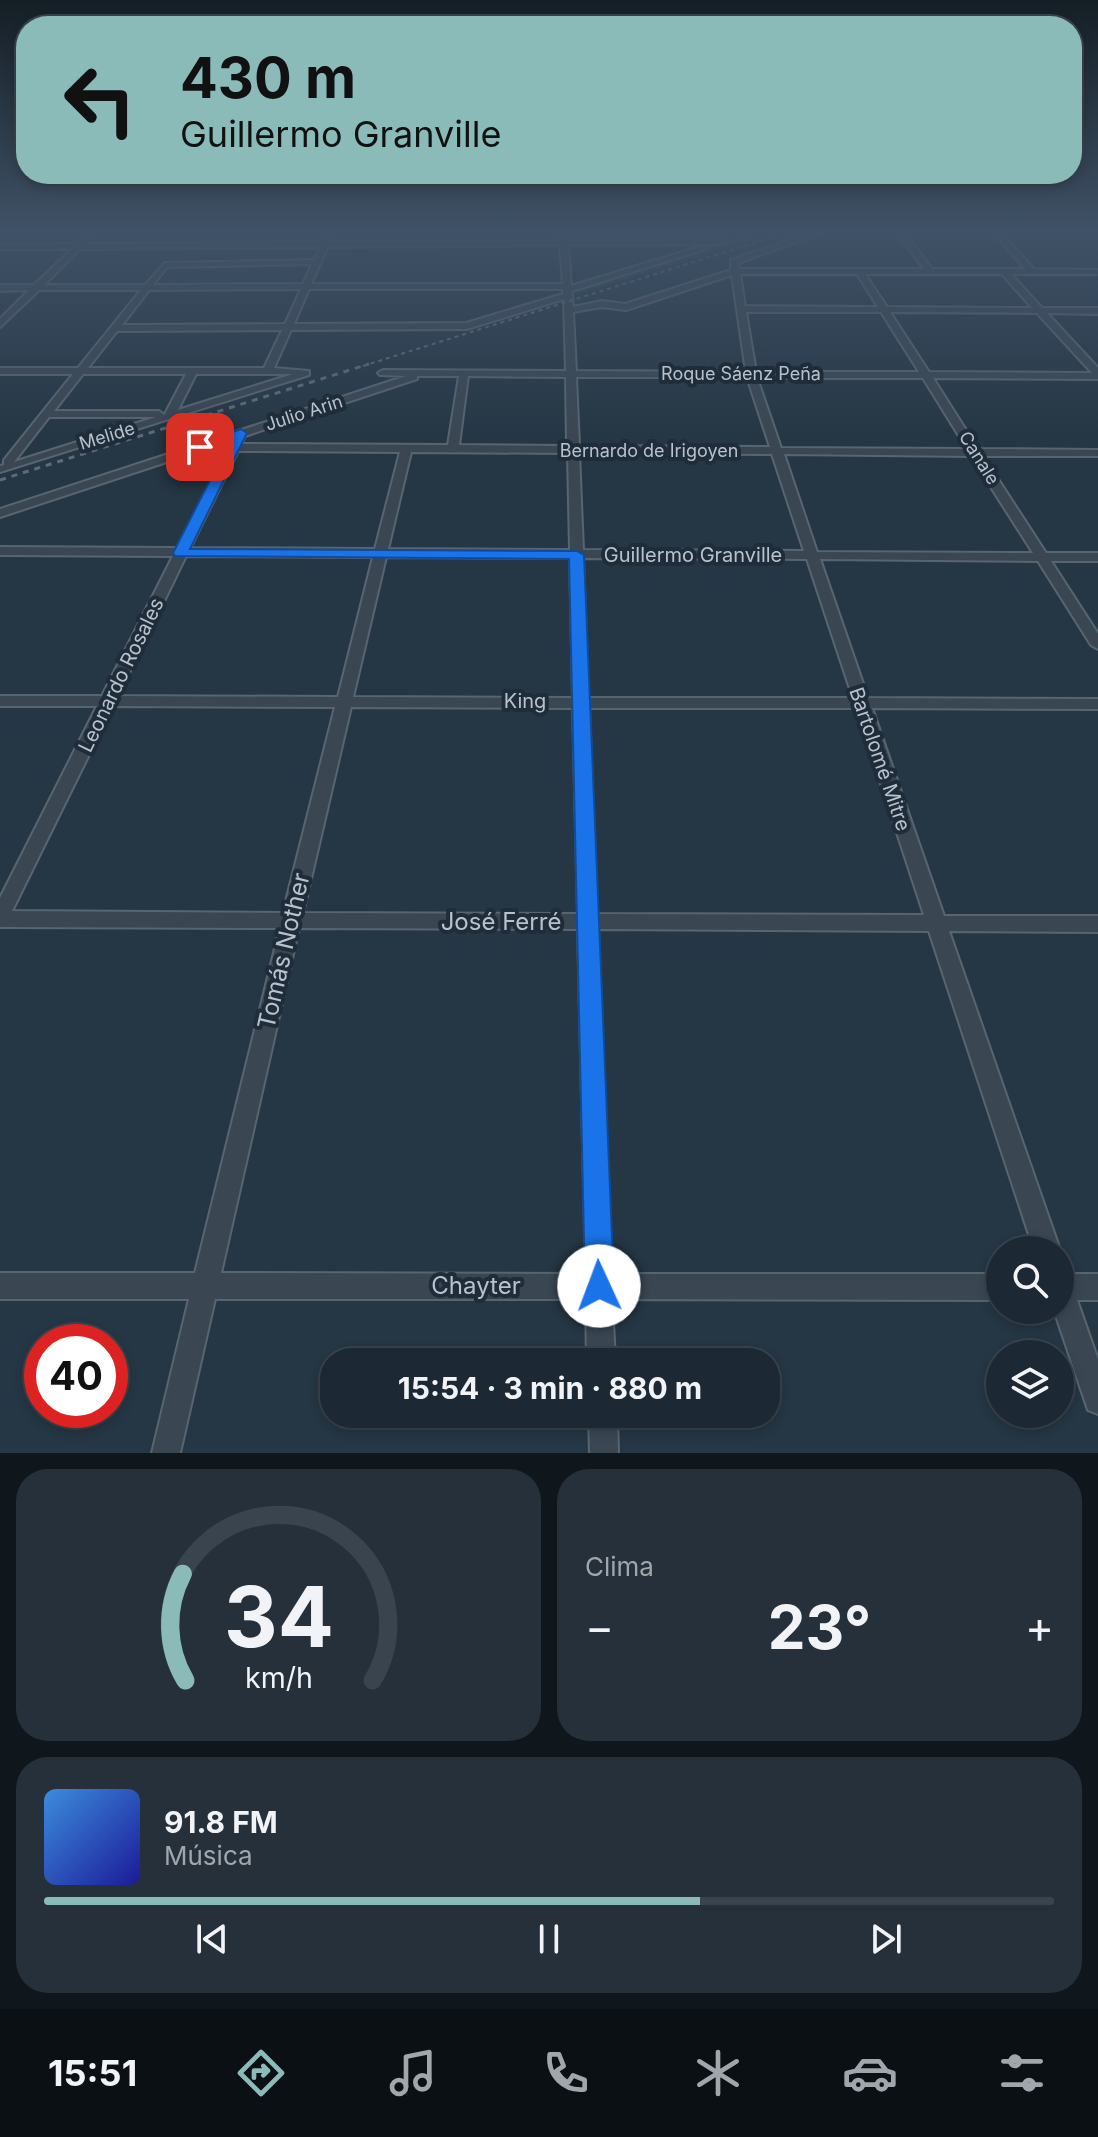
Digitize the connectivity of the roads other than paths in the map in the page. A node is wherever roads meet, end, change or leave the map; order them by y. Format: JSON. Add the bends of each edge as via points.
{"nodes":[{"id":1,"x":25,"y":300,"type":"edge"},
{"id":2,"x":137,"y":300,"type":"edge"},
{"id":3,"x":299,"y":300,"type":"edge"},
{"id":4,"x":540,"y":300,"type":"edge"},
{"id":5,"x":568,"y":300,"type":"edge"},
{"id":6,"x":645,"y":300,"type":"edge"},
{"id":7,"x":738,"y":300,"type":"edge"},
{"id":8,"x":877,"y":300,"type":"edge"},
{"id":9,"x":1030,"y":300,"type":"edge"},
{"id":10,"x":740,"y":309,"type":"junction"},
{"id":11,"x":569,"y":310,"type":"junction"},
{"id":12,"x":884,"y":311,"type":"junction"},
{"id":13,"x":1040,"y":311,"type":"junction"},
{"id":14,"x":1098,"y":311,"type":"edge"},
{"id":15,"x":0,"y":324,"type":"edge"},
{"id":16,"x":116,"y":328,"type":"junction"},
{"id":17,"x":286,"y":328,"type":"junction"},
{"id":18,"x":82,"y":370,"type":"junction"},
{"id":19,"x":193,"y":370,"type":"junction"},
{"id":20,"x":0,"y":371,"type":"edge"},
{"id":21,"x":268,"y":371,"type":"junction"},
{"id":22,"x":383,"y":373,"type":"dead end"},
{"id":23,"x":426,"y":373,"type":"junction"},
{"id":24,"x":464,"y":373,"type":"junction"},
{"id":25,"x":570,"y":374,"type":"junction"},
{"id":26,"x":751,"y":374,"type":"junction"},
{"id":27,"x":1098,"y":375,"type":"edge"},
{"id":28,"x":927,"y":376,"type":"junction"},
{"id":29,"x":49,"y":414,"type":"junction"},
{"id":30,"x":169,"y":415,"type":"junction"},
{"id":31,"x":237,"y":441,"type":"junction"},
{"id":32,"x":406,"y":450,"type":"junction"},
{"id":33,"x":453,"y":450,"type":"junction"},
{"id":34,"x":573,"y":450,"type":"junction"},
{"id":35,"x":778,"y":452,"type":"junction"},
{"id":36,"x":975,"y":452,"type":"junction"},
{"id":37,"x":1098,"y":453,"type":"edge"},
{"id":38,"x":5,"y":465,"type":"edge"},
{"id":39,"x":0,"y":513,"type":"edge"},
{"id":40,"x":0,"y":551,"type":"edge"},
{"id":41,"x":181,"y":553,"type":"junction"},
{"id":42,"x":381,"y":554,"type":"junction"},
{"id":43,"x":577,"y":555,"type":"junction"},
{"id":44,"x":811,"y":555,"type":"junction"},
{"id":45,"x":1041,"y":556,"type":"junction"},
{"id":46,"x":1098,"y":557,"type":"edge"},
{"id":47,"x":1098,"y":645,"type":"edge"},
{"id":48,"x":0,"y":701,"type":"edge"},
{"id":49,"x":109,"y":701,"type":"junction"},
{"id":50,"x":581,"y":701,"type":"junction"},
{"id":51,"x":345,"y":702,"type":"junction"},
{"id":52,"x":861,"y":703,"type":"junction"},
{"id":53,"x":1098,"y":704,"type":"edge"},
{"id":54,"x":0,"y":918,"type":"edge"},
{"id":55,"x":291,"y":921,"type":"junction"},
{"id":56,"x":588,"y":922,"type":"junction"},
{"id":57,"x":936,"y":923,"type":"junction"},
{"id":58,"x":1098,"y":924,"type":"edge"},
{"id":59,"x":1042,"y":1236,"type":"edge"},
{"id":60,"x":0,"y":1286,"type":"edge"},
{"id":61,"x":205,"y":1286,"type":"junction"},
{"id":62,"x":599,"y":1286,"type":"junction"},
{"id":63,"x":986,"y":1287,"type":"edge"},
{"id":64,"x":1074,"y":1287,"type":"edge"},
{"id":65,"x":1098,"y":1287,"type":"edge"},
{"id":66,"x":1072,"y":1324,"type":"edge"},
{"id":67,"x":601,"y":1348,"type":"edge"},
{"id":68,"x":1098,"y":1400,"type":"edge"},
{"id":69,"x":603,"y":1428,"type":"edge"},
{"id":70,"x":166,"y":1453,"type":"edge"},
{"id":71,"x":604,"y":1453,"type":"edge"}],
"edges":[{"from":1,"to":15,"type":"street"},
{"from":2,"to":16,"type":"street"},
{"from":3,"to":17,"type":"street"},
{"from":4,"to":17,"type":"street","via":[[467,326]]},
{"from":5,"to":11,"type":"street"},
{"from":6,"to":11,"type":"street","via":[[626,307],[602,304]]},
{"from":7,"to":10,"type":"street","name":"Bartolomé Mitre"},
{"from":8,"to":12,"type":"street","name":"Canale"},
{"from":9,"to":13,"type":"street"},
{"from":10,"to":12,"type":"street"},
{"from":10,"to":26,"type":"street","name":"Bartolomé Mitre"},
{"from":11,"to":25,"type":"street"},
{"from":12,"to":13,"type":"street"},
{"from":12,"to":28,"type":"street","name":"Canale"},
{"from":13,"to":14,"type":"street"},
{"from":13,"to":27,"type":"street"},
{"from":16,"to":17,"type":"street"},
{"from":16,"to":18,"type":"street"},
{"from":17,"to":21,"type":"street"},
{"from":18,"to":19,"type":"street"},
{"from":18,"to":20,"type":"street"},
{"from":18,"to":29,"type":"street"},
{"from":19,"to":21,"type":"street"},
{"from":19,"to":30,"type":"street"},
{"from":21,"to":30,"type":"street","name":"Melide","via":[[306,373]]},
{"from":22,"to":23,"type":"street","name":"Roque Sáenz Peña"},
{"from":23,"to":24,"type":"street","name":"Roque Sáenz Peña"},
{"from":23,"to":31,"type":"street","name":"Julio Arin"},
{"from":24,"to":25,"type":"street","name":"Roque Sáenz Peña"},
{"from":24,"to":33,"type":"street"},
{"from":25,"to":26,"type":"street","name":"Roque Sáenz Peña"},
{"from":25,"to":34,"type":"street"},
{"from":26,"to":28,"type":"street","name":"Roque Sáenz Peña"},
{"from":26,"to":35,"type":"street","name":"Bartolomé Mitre"},
{"from":27,"to":28,"type":"street","name":"Roque Sáenz Peña"},
{"from":28,"to":36,"type":"street","name":"Canale"},
{"from":29,"to":30,"type":"street"},
{"from":29,"to":38,"type":"street"},
{"from":30,"to":38,"type":"street","name":"Melide"},
{"from":31,"to":32,"type":"street","name":"Bernardo de Irigoyen"},
{"from":31,"to":39,"type":"street","name":"Bernardo de Irigoyen","via":[[200,447]]},
{"from":31,"to":41,"type":"street","name":"Leonardo Rosales"},
{"from":32,"to":33,"type":"street","name":"Bernardo de Irigoyen"},
{"from":32,"to":42,"type":"street","name":"Tomás Nother"},
{"from":33,"to":34,"type":"street","name":"Bernardo de Irigoyen"},
{"from":34,"to":35,"type":"street","name":"Bernardo de Irigoyen"},
{"from":34,"to":43,"type":"street"},
{"from":35,"to":36,"type":"street","name":"Bernardo de Irigoyen"},
{"from":35,"to":44,"type":"street","name":"Bartolomé Mitre"},
{"from":36,"to":37,"type":"street","name":"Bernardo de Irigoyen"},
{"from":36,"to":45,"type":"street","name":"Canale"},
{"from":40,"to":41,"type":"street","name":"Guillermo Granville"},
{"from":41,"to":42,"type":"street","name":"Guillermo Granville"},
{"from":41,"to":49,"type":"street","name":"Leonardo Rosales"},
{"from":42,"to":43,"type":"street","name":"Guillermo Granville"},
{"from":42,"to":51,"type":"street","name":"Tomás Nother"},
{"from":43,"to":44,"type":"street","name":"Guillermo Granville"},
{"from":43,"to":50,"type":"street"},
{"from":44,"to":45,"type":"street","name":"Guillermo Granville"},
{"from":44,"to":52,"type":"street","name":"Bartolomé Mitre"},
{"from":45,"to":46,"type":"street","name":"Guillermo Granville"},
{"from":45,"to":47,"type":"street","name":"Canale"},
{"from":48,"to":49,"type":"street","name":"King"},
{"from":49,"to":51,"type":"street","name":"King"},
{"from":49,"to":54,"type":"street","name":"Leonardo Rosales"},
{"from":50,"to":51,"type":"street","name":"King"},
{"from":50,"to":52,"type":"street","name":"King"},
{"from":50,"to":56,"type":"street"},
{"from":51,"to":55,"type":"street","name":"Tomás Nother"},
{"from":52,"to":53,"type":"street","name":"King"},
{"from":52,"to":57,"type":"street","name":"Bartolomé Mitre"},
{"from":54,"to":55,"type":"street","name":"José Ferré"},
{"from":55,"to":56,"type":"street","name":"José Ferré"},
{"from":55,"to":61,"type":"street","name":"Tomás Nother"},
{"from":56,"to":57,"type":"street","name":"José Ferré"},
{"from":56,"to":62,"type":"street"},
{"from":57,"to":58,"type":"street","name":"José Ferré"},
{"from":57,"to":59,"type":"street","name":"Bartolomé Mitre"},
{"from":60,"to":61,"type":"street","name":"Chayter"},
{"from":61,"to":62,"type":"street","name":"Chayter"},
{"from":61,"to":70,"type":"street","name":"Tomás Nother"},
{"from":62,"to":63,"type":"street","name":"Chayter"},
{"from":62,"to":67,"type":"street"},
{"from":64,"to":65,"type":"street"},
{"from":66,"to":68,"type":"street"},
{"from":69,"to":71,"type":"street"}]}
